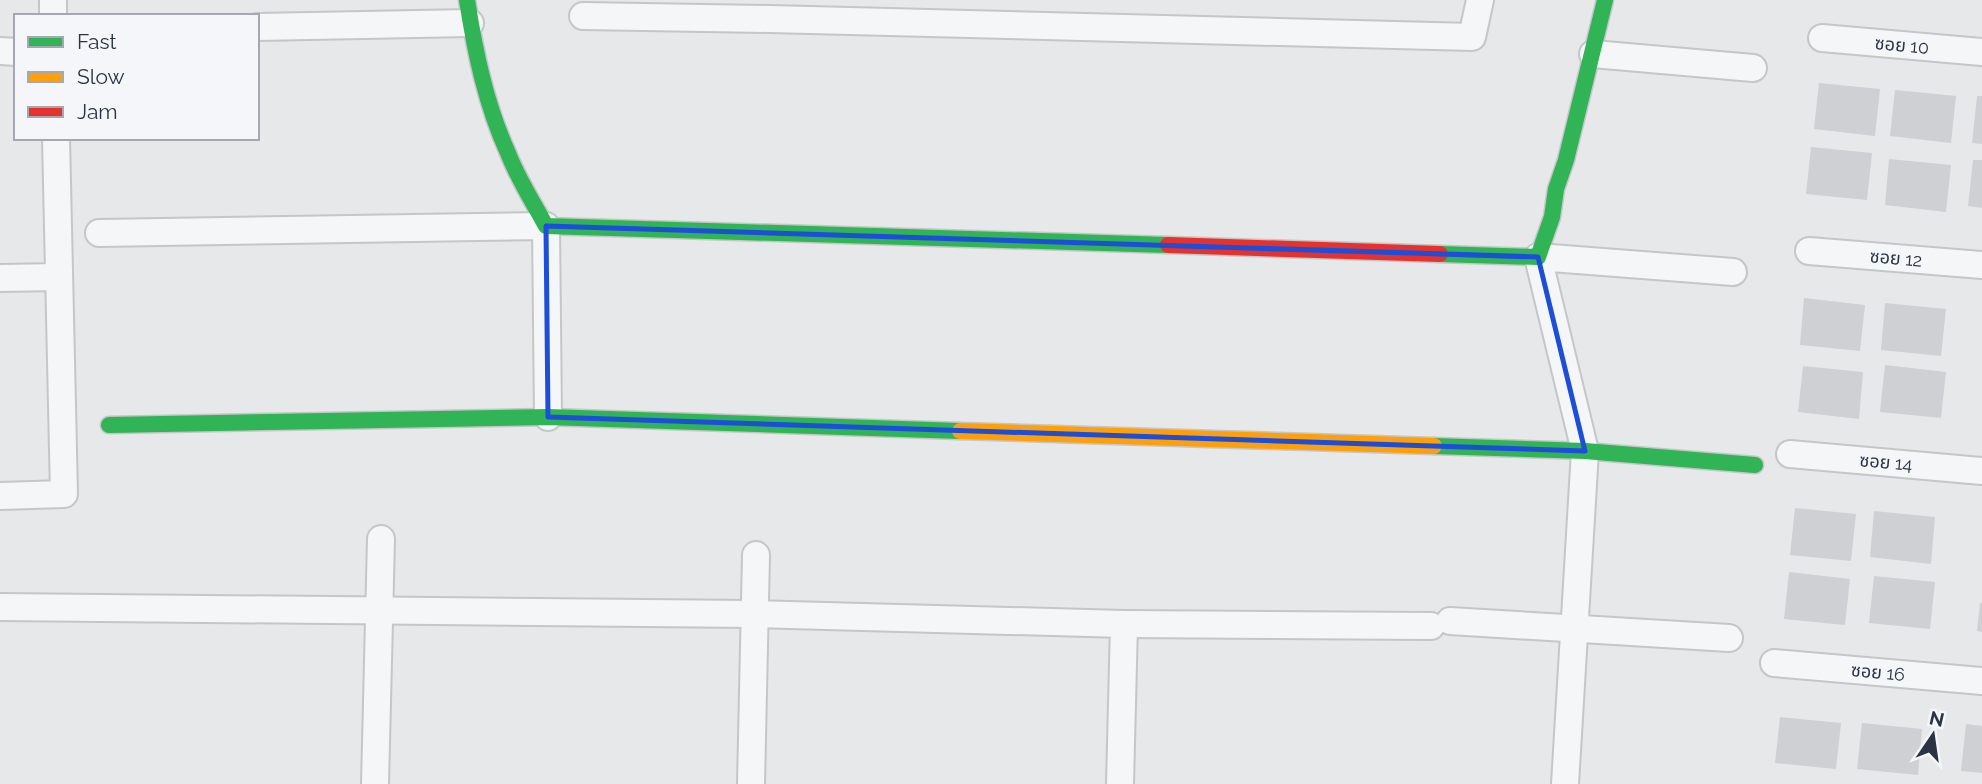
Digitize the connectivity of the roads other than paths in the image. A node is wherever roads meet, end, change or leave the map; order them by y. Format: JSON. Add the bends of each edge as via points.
{"nodes":[{"id":1,"x":1480,"y":0,"type":"edge"},
{"id":2,"x":1605,"y":0,"type":"edge"},
{"id":3,"x":770,"y":10,"type":"edge"},
{"id":4,"x":469,"y":11,"type":"edge"},
{"id":5,"x":583,"y":16,"type":"dead end"},
{"id":6,"x":259,"y":27,"type":"edge"},
{"id":7,"x":1822,"y":38,"type":"dead end"},
{"id":8,"x":1982,"y":52,"type":"edge"},
{"id":9,"x":1592,"y":54,"type":"junction"},
{"id":10,"x":1753,"y":68,"type":"dead end"},
{"id":11,"x":56,"y":140,"type":"edge"},
{"id":12,"x":546,"y":226,"type":"junction"},
{"id":13,"x":99,"y":233,"type":"dead end"},
{"id":14,"x":1809,"y":251,"type":"dead end"},
{"id":15,"x":1538,"y":257,"type":"junction"},
{"id":16,"x":1982,"y":265,"type":"edge"},
{"id":17,"x":1733,"y":272,"type":"dead end"},
{"id":18,"x":59,"y":277,"type":"junction"},
{"id":19,"x":0,"y":278,"type":"edge"},
{"id":20,"x":548,"y":417,"type":"junction"},
{"id":21,"x":109,"y":425,"type":"dead end"},
{"id":22,"x":1586,"y":451,"type":"junction"},
{"id":23,"x":1790,"y":454,"type":"dead end"},
{"id":24,"x":1755,"y":465,"type":"dead end"},
{"id":25,"x":1982,"y":471,"type":"edge"},
{"id":26,"x":0,"y":496,"type":"edge"},
{"id":27,"x":381,"y":539,"type":"dead end"},
{"id":28,"x":756,"y":555,"type":"dead end"},
{"id":29,"x":0,"y":607,"type":"edge"},
{"id":30,"x":379,"y":611,"type":"junction"},
{"id":31,"x":754,"y":614,"type":"junction"},
{"id":32,"x":1124,"y":624,"type":"junction"},
{"id":33,"x":1574,"y":628,"type":"junction"},
{"id":34,"x":1730,"y":638,"type":"dead end"},
{"id":35,"x":1774,"y":663,"type":"dead end"},
{"id":36,"x":1982,"y":681,"type":"edge"},
{"id":37,"x":374,"y":784,"type":"edge"},
{"id":38,"x":751,"y":784,"type":"edge"},
{"id":39,"x":1119,"y":784,"type":"edge"},
{"id":40,"x":1565,"y":784,"type":"edge"}],
"edges":[{"from":1,"to":3,"type":"street","via":[[1472,37]]},
{"from":2,"to":9,"type":"street"},
{"from":3,"to":5,"type":"street"},
{"from":4,"to":6,"type":"street"},
{"from":4,"to":12,"type":"street","via":[[489,101],[505,148]]},
{"from":7,"to":8,"type":"street","name":"ซอย 10"},
{"from":9,"to":10,"type":"street"},
{"from":9,"to":15,"type":"street"},
{"from":11,"to":18,"type":"street"},
{"from":12,"to":13,"type":"street"},
{"from":12,"to":15,"type":"street"},
{"from":12,"to":20,"type":"street"},
{"from":14,"to":16,"type":"street","name":"ซอย 12"},
{"from":15,"to":17,"type":"street"},
{"from":15,"to":22,"type":"street"},
{"from":18,"to":19,"type":"street"},
{"from":18,"to":26,"type":"street","via":[[64,494]]},
{"from":20,"to":21,"type":"street"},
{"from":20,"to":22,"type":"street"},
{"from":22,"to":24,"type":"street"},
{"from":22,"to":33,"type":"street"},
{"from":23,"to":25,"type":"street","name":"ซอย 14"},
{"from":27,"to":30,"type":"street"},
{"from":28,"to":31,"type":"street"},
{"from":29,"to":30,"type":"street"},
{"from":30,"to":31,"type":"street"},
{"from":30,"to":37,"type":"street"},
{"from":31,"to":32,"type":"street"},
{"from":31,"to":38,"type":"street"},
{"from":32,"to":33,"type":"street","via":[[1441,623]]},
{"from":32,"to":39,"type":"street"},
{"from":33,"to":34,"type":"street"},
{"from":33,"to":40,"type":"street"},
{"from":35,"to":36,"type":"street","name":"ซอย 16"}]}
